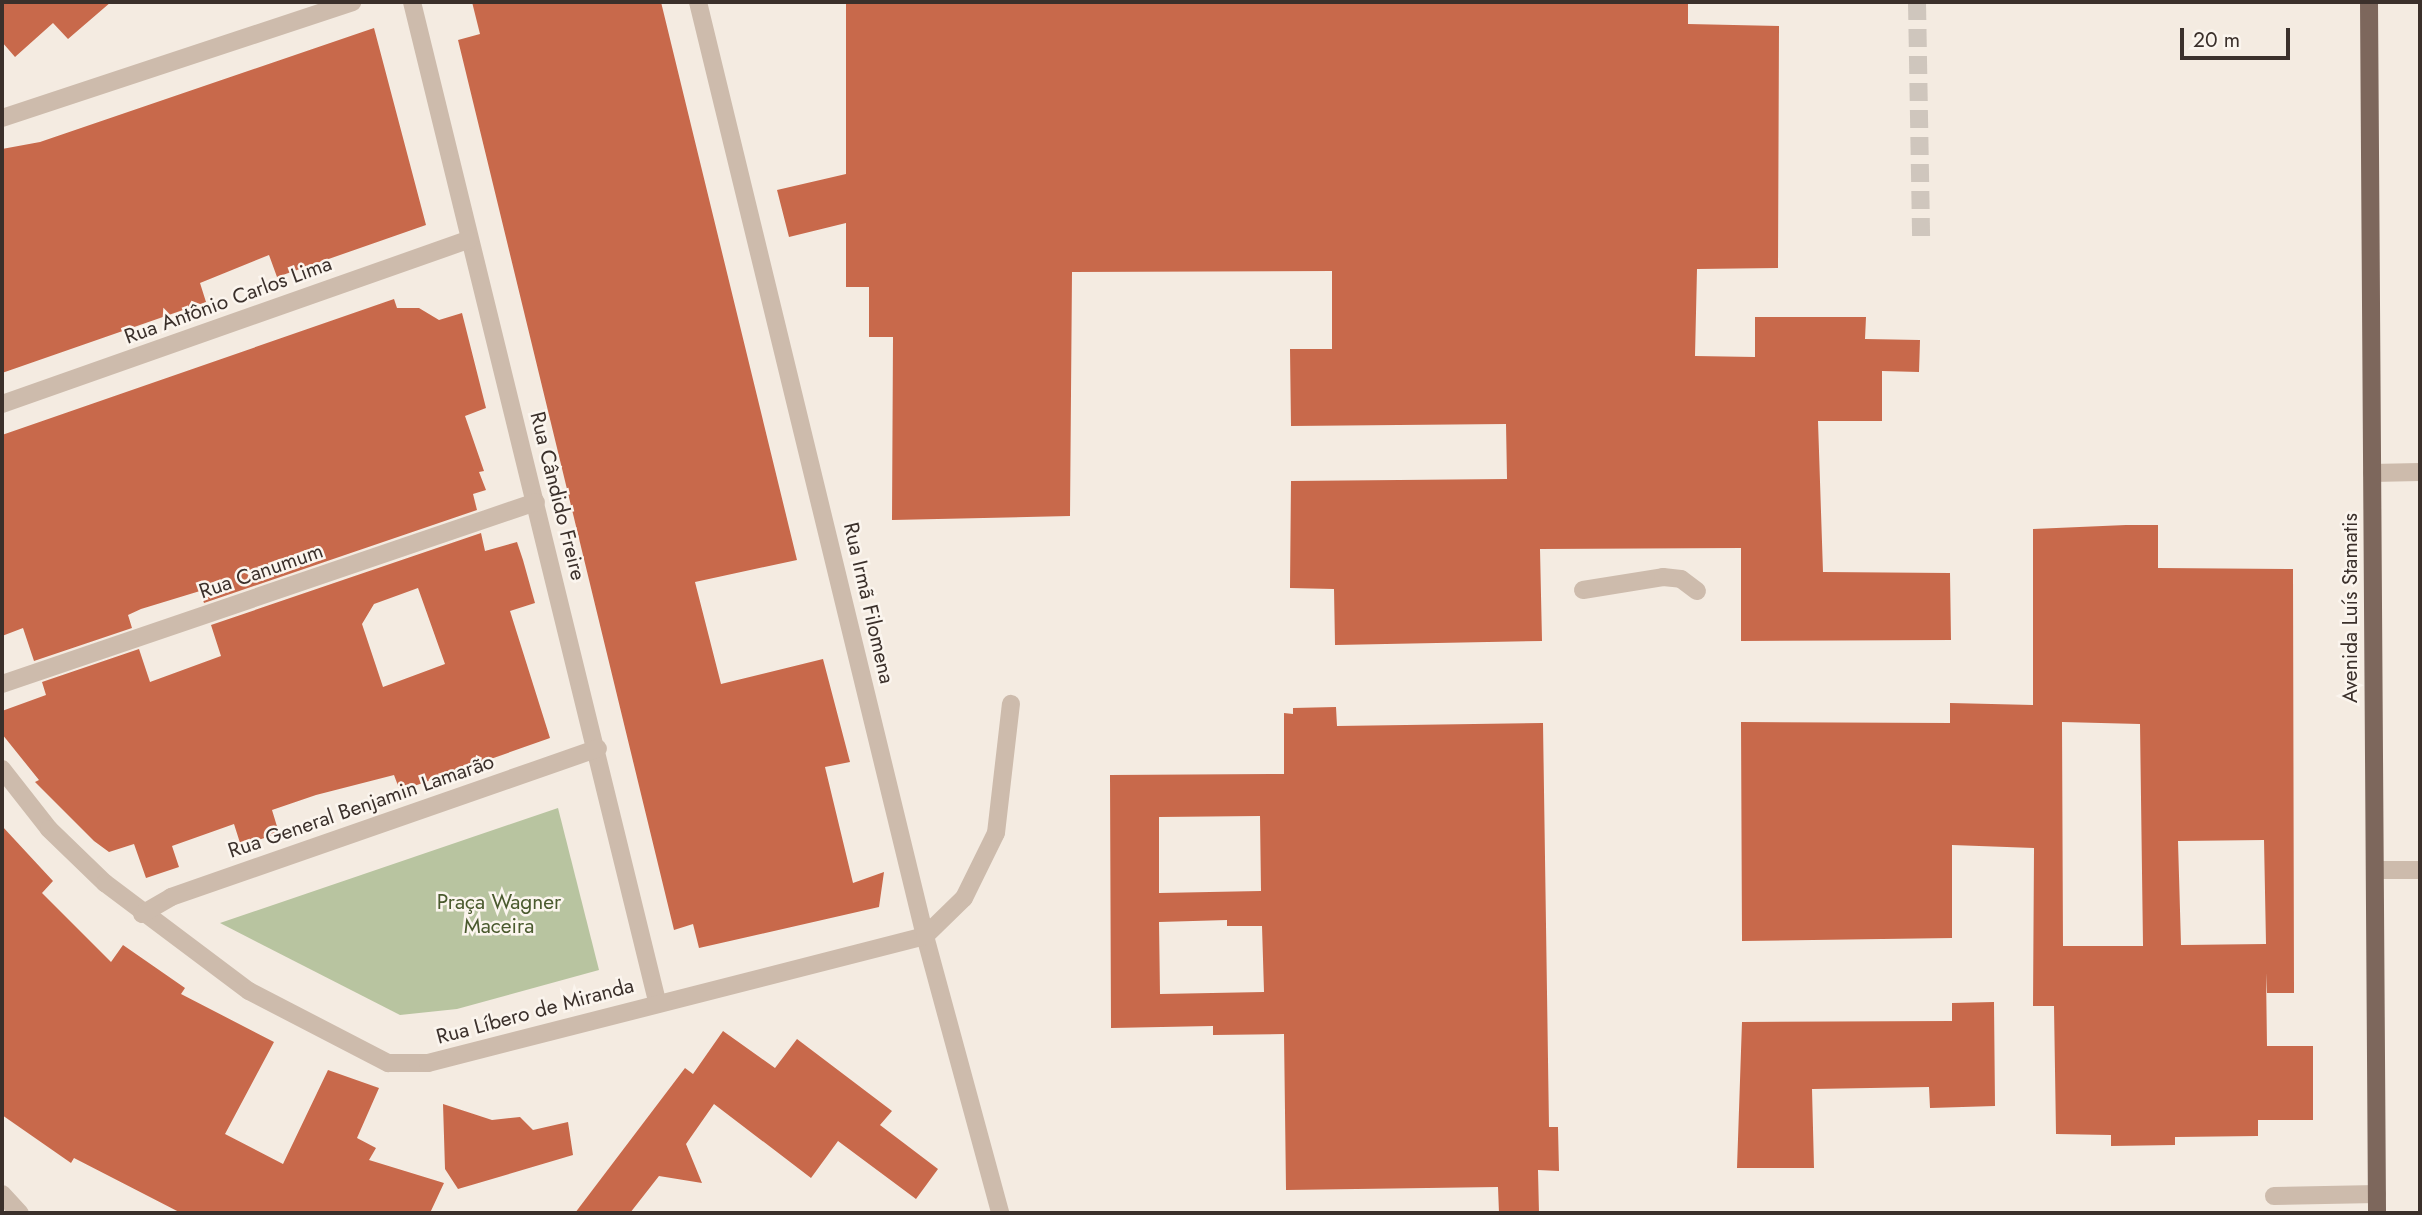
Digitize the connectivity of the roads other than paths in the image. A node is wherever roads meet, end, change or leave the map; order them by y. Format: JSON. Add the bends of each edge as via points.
{"nodes":[{"id":1,"x":352,"y":2,"type":"edge"},
{"id":2,"x":412,"y":2,"type":"edge"},
{"id":3,"x":698,"y":2,"type":"edge"},
{"id":4,"x":2369,"y":2,"type":"edge"},
{"id":5,"x":2,"y":118,"type":"edge"},
{"id":6,"x":469,"y":240,"type":"junction"},
{"id":7,"x":2,"y":404,"type":"edge"},
{"id":8,"x":2420,"y":472,"type":"edge"},
{"id":9,"x":2372,"y":473,"type":"junction"},
{"id":10,"x":536,"y":502,"type":"junction"},
{"id":11,"x":1583,"y":590,"type":"dead end"},
{"id":12,"x":1697,"y":591,"type":"dead end"},
{"id":13,"x":2,"y":684,"type":"edge"},
{"id":14,"x":1011,"y":704,"type":"dead end"},
{"id":15,"x":598,"y":747,"type":"junction"},
{"id":16,"x":2,"y":769,"type":"edge"},
{"id":17,"x":2375,"y":870,"type":"junction"},
{"id":18,"x":2420,"y":870,"type":"edge"},
{"id":19,"x":142,"y":914,"type":"junction"},
{"id":20,"x":925,"y":936,"type":"junction"},
{"id":21,"x":657,"y":1001,"type":"junction"},
{"id":22,"x":2,"y":1194,"type":"edge"},
{"id":23,"x":2377,"y":1194,"type":"junction"},
{"id":24,"x":2274,"y":1196,"type":"dead end"},
{"id":25,"x":20,"y":1213,"type":"edge"},
{"id":26,"x":1000,"y":1213,"type":"edge"},
{"id":27,"x":2377,"y":1213,"type":"edge"}],
"edges":[{"from":1,"to":5,"type":"street"},
{"from":2,"to":6,"type":"street","name":"Rua Cândido Freire"},
{"from":3,"to":20,"type":"street","name":"Rua Irmã Filomena"},
{"from":4,"to":9,"type":"main road","name":"Avenida Luís Stamatis"},
{"from":6,"to":7,"type":"street","name":"Rua Antônio Carlos Lima"},
{"from":6,"to":10,"type":"street","name":"Rua Cândido Freire"},
{"from":8,"to":9,"type":"street"},
{"from":9,"to":17,"type":"main road","name":"Avenida Luís Stamatis"},
{"from":10,"to":13,"type":"street","name":"Rua Canumum"},
{"from":10,"to":15,"type":"street","name":"Rua Cândido Freire"},
{"from":11,"to":12,"type":"street","via":[[1663,577],[1681,579]]},
{"from":14,"to":20,"type":"street","via":[[996,833],[964,898]]},
{"from":15,"to":19,"type":"street","name":"Rua General Benjamin Lamarão","via":[[171,897]]},
{"from":15,"to":21,"type":"street","name":"Rua Cândido Freire"},
{"from":16,"to":19,"type":"street","name":"Rua Líbero de Miranda","via":[[49,829]]},
{"from":17,"to":18,"type":"street"},
{"from":17,"to":23,"type":"main road","name":"Avenida Luís Stamatis"},
{"from":19,"to":21,"type":"street","name":"Rua Líbero de Miranda","via":[[249,991],[388,1063],[428,1063],[503,1047]]},
{"from":20,"to":21,"type":"street","name":"Rua Líbero de Miranda"},
{"from":20,"to":26,"type":"street","name":"Rua Irmã Filomena"},
{"from":22,"to":25,"type":"street"},
{"from":23,"to":24,"type":"street"},
{"from":23,"to":27,"type":"main road","name":"Avenida Luís Stamatis"}]}
